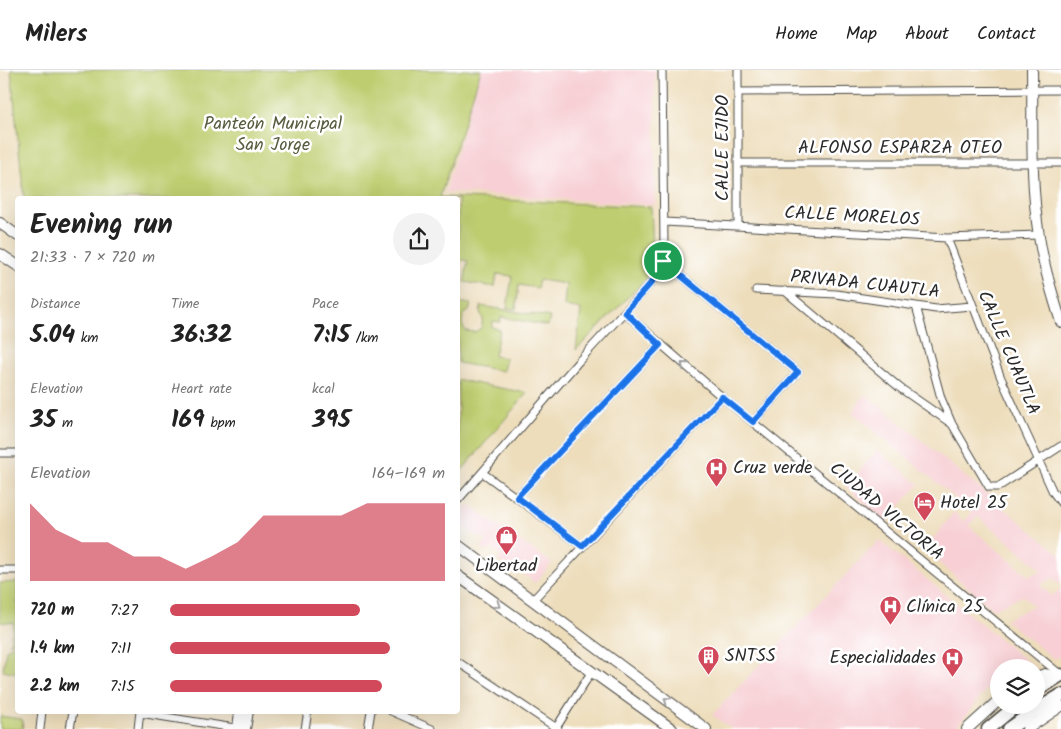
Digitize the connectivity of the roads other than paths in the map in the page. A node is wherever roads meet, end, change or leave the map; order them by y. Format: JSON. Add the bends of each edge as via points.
{"nodes":[{"id":1,"x":662,"y":70,"type":"edge"},
{"id":2,"x":738,"y":70,"type":"edge"},
{"id":3,"x":1032,"y":70,"type":"edge"},
{"id":4,"x":1032,"y":90,"type":"junction"},
{"id":5,"x":1061,"y":90,"type":"edge"},
{"id":6,"x":738,"y":92,"type":"junction"},
{"id":7,"x":1033,"y":162,"type":"junction"},
{"id":8,"x":739,"y":163,"type":"junction"},
{"id":9,"x":1061,"y":163,"type":"edge"},
{"id":10,"x":665,"y":222,"type":"junction"},
{"id":11,"x":0,"y":223,"type":"edge"},
{"id":12,"x":738,"y":225,"type":"junction"},
{"id":13,"x":15,"y":234,"type":"edge"},
{"id":14,"x":1038,"y":235,"type":"junction"},
{"id":15,"x":947,"y":238,"type":"junction"},
{"id":16,"x":0,"y":254,"type":"edge"},
{"id":17,"x":663,"y":261,"type":"junction"},
{"id":18,"x":15,"y":264,"type":"edge"},
{"id":19,"x":756,"y":290,"type":"dead end"},
{"id":20,"x":785,"y":291,"type":"junction"},
{"id":21,"x":916,"y":306,"type":"junction"},
{"id":22,"x":972,"y":306,"type":"junction"},
{"id":23,"x":625,"y":312,"type":"junction"},
{"id":24,"x":1061,"y":322,"type":"edge"},
{"id":25,"x":660,"y":345,"type":"junction"},
{"id":26,"x":722,"y":397,"type":"junction"},
{"id":27,"x":753,"y":422,"type":"junction"},
{"id":28,"x":952,"y":424,"type":"junction"},
{"id":29,"x":1061,"y":446,"type":"edge"},
{"id":30,"x":0,"y":453,"type":"edge"},
{"id":31,"x":15,"y":453,"type":"edge"},
{"id":32,"x":1039,"y":462,"type":"junction"},
{"id":33,"x":483,"y":473,"type":"junction"},
{"id":34,"x":517,"y":497,"type":"junction"},
{"id":35,"x":460,"y":498,"type":"edge"},
{"id":36,"x":1061,"y":503,"type":"edge"},
{"id":37,"x":582,"y":546,"type":"junction"},
{"id":38,"x":460,"y":547,"type":"edge"},
{"id":39,"x":0,"y":570,"type":"edge"},
{"id":40,"x":15,"y":570,"type":"edge"},
{"id":41,"x":460,"y":577,"type":"edge"},
{"id":42,"x":532,"y":601,"type":"junction"},
{"id":43,"x":460,"y":663,"type":"edge"},
{"id":44,"x":592,"y":671,"type":"junction"},
{"id":45,"x":1045,"y":674,"type":"edge"},
{"id":46,"x":1059,"y":676,"type":"edge"},
{"id":47,"x":1045,"y":685,"type":"edge"},
{"id":48,"x":1061,"y":695,"type":"edge"},
{"id":49,"x":1061,"y":706,"type":"edge"},
{"id":50,"x":990,"y":708,"type":"edge"},
{"id":51,"x":42,"y":714,"type":"edge"},
{"id":52,"x":73,"y":714,"type":"edge"},
{"id":53,"x":140,"y":714,"type":"edge"},
{"id":54,"x":152,"y":714,"type":"edge"},
{"id":55,"x":240,"y":714,"type":"edge"},
{"id":56,"x":247,"y":714,"type":"edge"},
{"id":57,"x":308,"y":714,"type":"edge"},
{"id":58,"x":370,"y":714,"type":"edge"},
{"id":59,"x":398,"y":714,"type":"edge"},
{"id":60,"x":1006,"y":714,"type":"edge"},
{"id":61,"x":557,"y":728,"type":"edge"},
{"id":62,"x":40,"y":729,"type":"edge"},
{"id":63,"x":70,"y":729,"type":"edge"},
{"id":64,"x":138,"y":729,"type":"edge"},
{"id":65,"x":241,"y":729,"type":"edge"},
{"id":66,"x":305,"y":729,"type":"edge"},
{"id":67,"x":368,"y":729,"type":"edge"},
{"id":68,"x":432,"y":729,"type":"edge"},
{"id":69,"x":672,"y":729,"type":"edge"},
{"id":70,"x":706,"y":729,"type":"edge"},
{"id":71,"x":967,"y":729,"type":"edge"},
{"id":72,"x":988,"y":729,"type":"edge"},
{"id":73,"x":1009,"y":729,"type":"edge"},
{"id":74,"x":1027,"y":729,"type":"edge"}],
"edges":[{"from":1,"to":10,"type":"street"},
{"from":2,"to":6,"type":"street","name":"CALLE EJIDO"},
{"from":3,"to":4,"type":"main road"},
{"from":4,"to":5,"type":"street"},
{"from":4,"to":6,"type":"street"},
{"from":4,"to":7,"type":"main road"},
{"from":6,"to":8,"type":"street","name":"CALLE EJIDO"},
{"from":7,"to":8,"type":"street","name":"ALFONSO ESPARZA OTEO"},
{"from":7,"to":9,"type":"street","name":"ALFONSO ESPARZA OTEO"},
{"from":7,"to":14,"type":"main road"},
{"from":8,"to":12,"type":"street","name":"CALLE EJIDO"},
{"from":10,"to":12,"type":"street","name":"CALLE MORELOS"},
{"from":10,"to":17,"type":"street"},
{"from":11,"to":13,"type":"main road"},
{"from":12,"to":15,"type":"street","name":"CALLE MORELOS"},
{"from":14,"to":15,"type":"street","name":"CALLE MORELOS"},
{"from":14,"to":24,"type":"main road"},
{"from":15,"to":22,"type":"street","name":"CALLE CUAUTLA"},
{"from":16,"to":18,"type":"main road"},
{"from":17,"to":23,"type":"street","via":[[652,282]]},
{"from":17,"to":27,"type":"street","via":[[798,372]]},
{"from":19,"to":20,"type":"street","name":"PRIVADA CUAUTLA"},
{"from":20,"to":21,"type":"street","name":"PRIVADA CUAUTLA","via":[[836,294]]},
{"from":20,"to":28,"type":"street","via":[[900,388]]},
{"from":21,"to":22,"type":"street","name":"PRIVADA CUAUTLA","via":[[947,309]]},
{"from":21,"to":28,"type":"street","via":[[941,398]]},
{"from":22,"to":32,"type":"street","name":"CALLE CUAUTLA"},
{"from":23,"to":25,"type":"street","name":"CIUDAD VICTORIA"},
{"from":23,"to":33,"type":"street"},
{"from":26,"to":25,"type":"street","name":"CIUDAD VICTORIA","one_way":true},
{"from":25,"to":34,"type":"street"},
{"from":26,"to":27,"type":"street","name":"CIUDAD VICTORIA"},
{"from":26,"to":37,"type":"street"},
{"from":27,"to":46,"type":"street","name":"CIUDAD VICTORIA"},
{"from":28,"to":32,"type":"street","via":[[986,485],[992,488]]},
{"from":29,"to":32,"type":"street"},
{"from":30,"to":31,"type":"street"},
{"from":32,"to":36,"type":"street","name":"CALLE CUAUTLA"},
{"from":33,"to":34,"type":"street"},
{"from":33,"to":35,"type":"street"},
{"from":34,"to":37,"type":"street"},
{"from":37,"to":42,"type":"street"},
{"from":38,"to":42,"type":"main road"},
{"from":39,"to":40,"type":"street"},
{"from":41,"to":44,"type":"main road","one_way":true},
{"from":70,"to":42,"type":"main road","one_way":true},
{"from":43,"to":61,"type":"street"},
{"from":44,"to":61,"type":"street"},
{"from":44,"to":69,"type":"main road"},
{"from":45,"to":46,"type":"main road"},
{"from":46,"to":47,"type":"highway"},
{"from":48,"to":73,"type":"highway"},
{"from":49,"to":74,"type":"main road"},
{"from":50,"to":71,"type":"main road"},
{"from":51,"to":62,"type":"street"},
{"from":52,"to":63,"type":"street"},
{"from":53,"to":64,"type":"street"},
{"from":54,"to":65,"type":"street"},
{"from":55,"to":65,"type":"main road"},
{"from":56,"to":65,"type":"main road"},
{"from":57,"to":66,"type":"street"},
{"from":58,"to":67,"type":"street"},
{"from":59,"to":68,"type":"street"},
{"from":60,"to":72,"type":"highway"}]}
